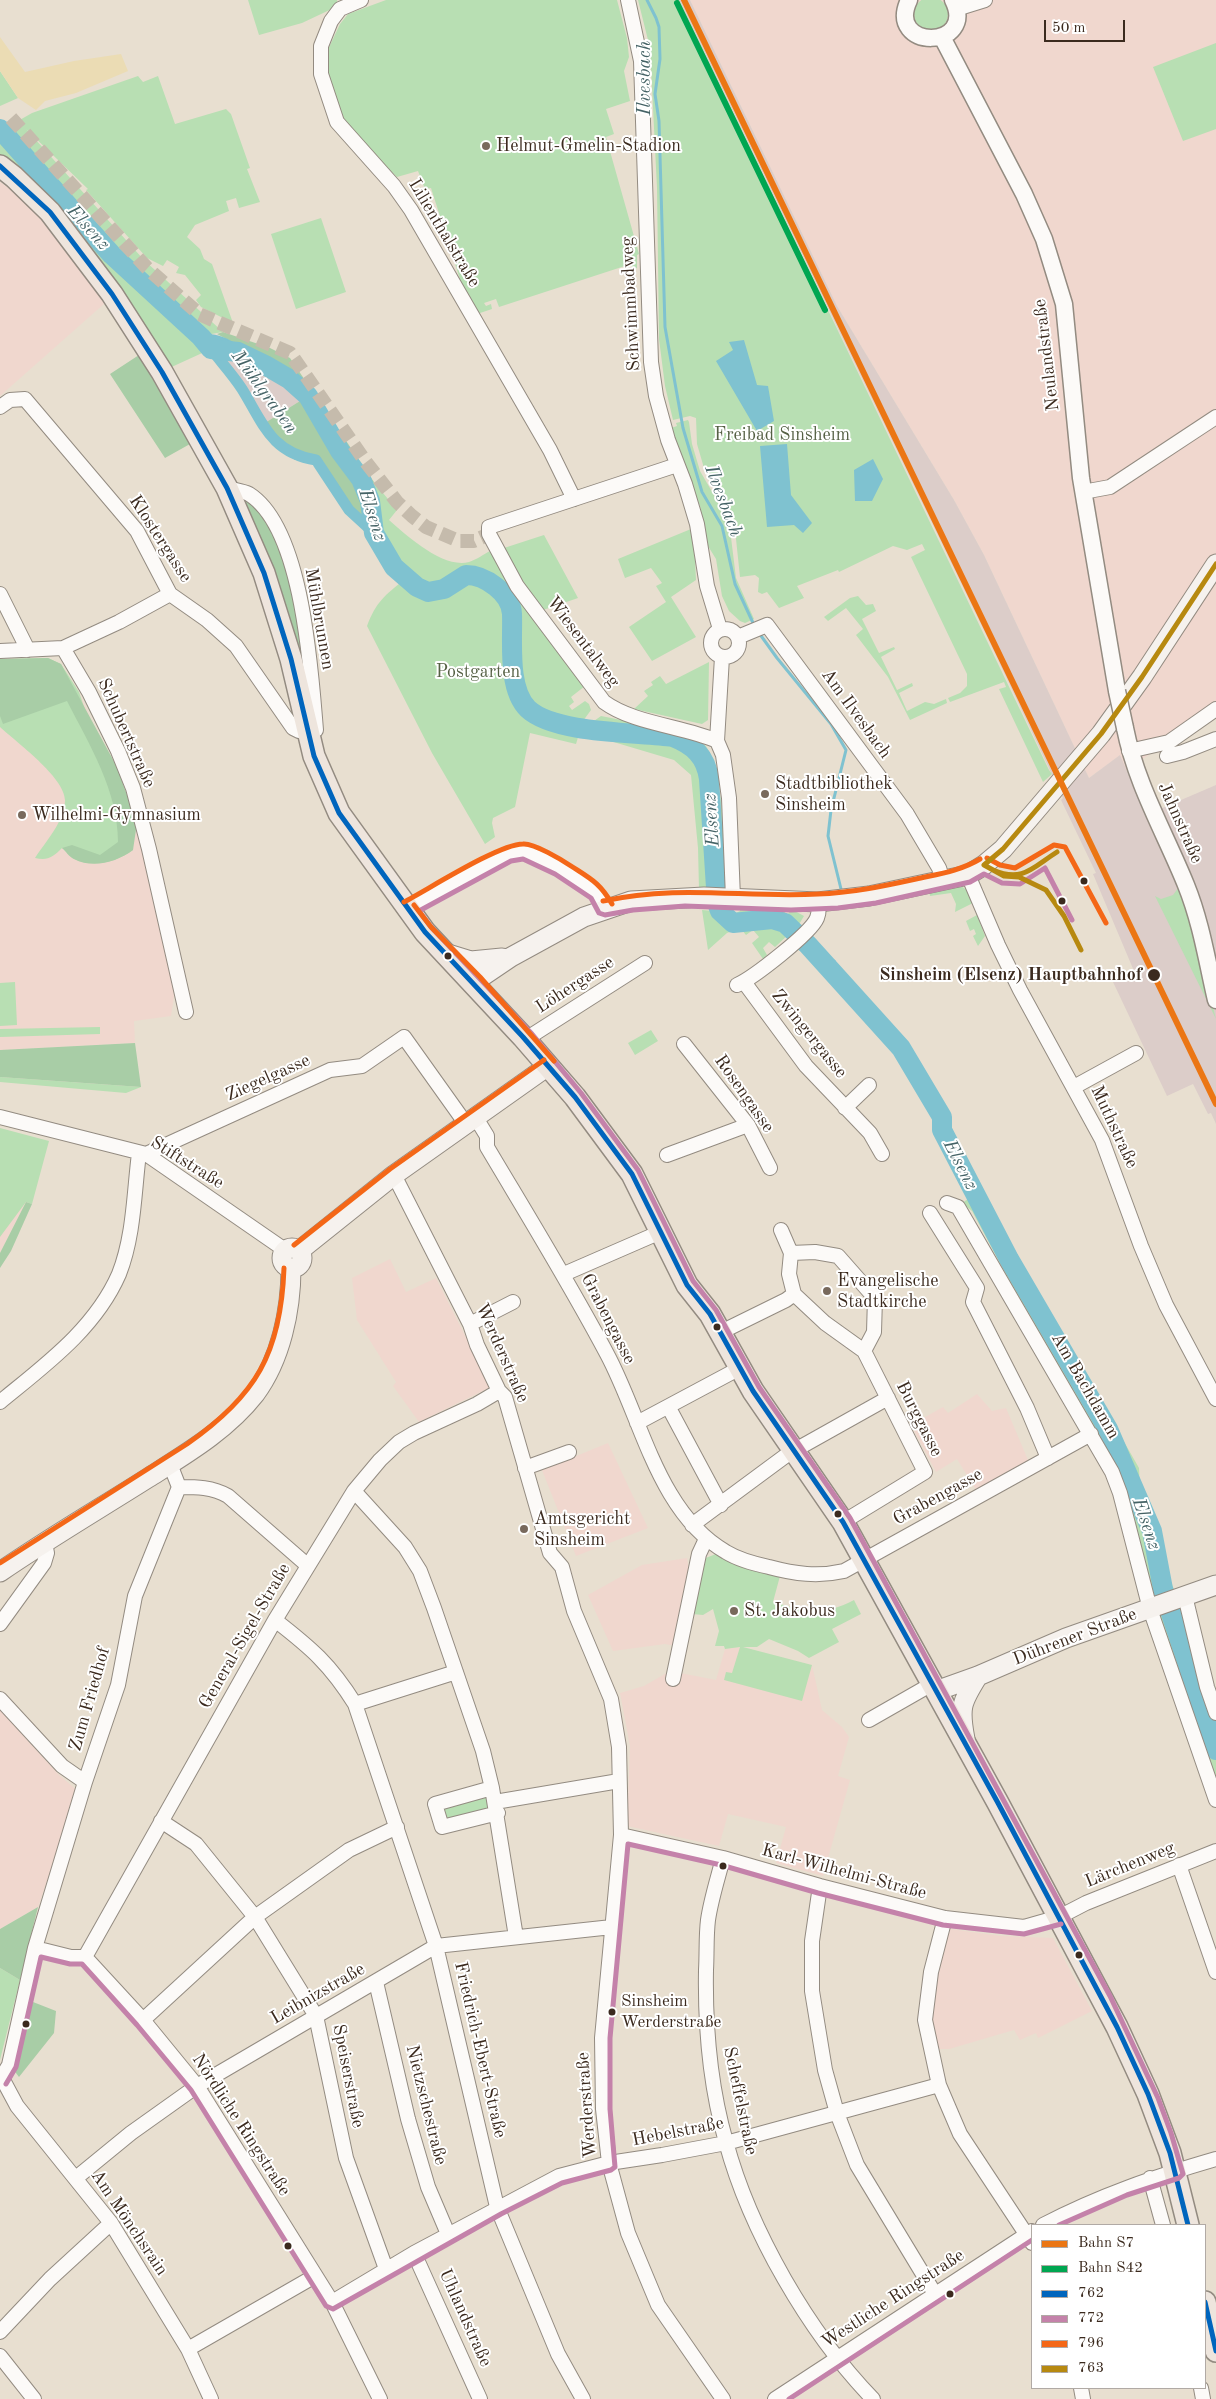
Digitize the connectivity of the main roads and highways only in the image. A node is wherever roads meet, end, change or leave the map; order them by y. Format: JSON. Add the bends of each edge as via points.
{"nodes":[{"id":1,"x":0,"y":166,"type":"edge"},
{"id":2,"x":1216,"y":564,"type":"edge"},
{"id":3,"x":445,"y":953,"type":"junction"},
{"id":4,"x":511,"y":957,"type":"junction"},
{"id":5,"x":474,"y":982,"type":"junction"},
{"id":6,"x":548,"y":1066,"type":"junction"},
{"id":7,"x":0,"y":1572,"type":"edge"},
{"id":8,"x":1216,"y":1586,"type":"edge"},
{"id":9,"x":978,"y":1676,"type":"junction"},
{"id":10,"x":934,"y":1688,"type":"junction"},
{"id":11,"x":966,"y":1746,"type":"junction"},
{"id":12,"x":1188,"y":2224,"type":"edge"},
{"id":13,"x":1206,"y":2306,"type":"edge"},
{"id":14,"x":1216,"y":2351,"type":"edge"}],
"edges":[{"from":1,"to":3,"type":"main road","via":[[50,212],[112,294],[162,372],[227,488],[264,573],[297,681],[314,756],[340,813],[408,909]]},
{"from":2,"to":4,"type":"main road","via":[[1101,734],[998,854],[968,875],[869,896],[818,902],[704,897],[642,900],[584,917]]},
{"from":3,"to":4,"type":"main road","via":[[472,961]]},
{"from":3,"to":5,"type":"main road"},
{"from":4,"to":5,"type":"main road"},
{"from":5,"to":6,"type":"main road"},
{"from":6,"to":7,"type":"main road","via":[[292,1250],[301,1262],[291,1268],[290,1297],[279,1345],[264,1378],[236,1414],[213,1435],[170,1464]]},
{"from":6,"to":10,"type":"main road","via":[[632,1174],[687,1285],[721,1332],[793,1451],[843,1522]]},
{"from":8,"to":9,"type":"main road","name":"Dührener Straße","via":[[1066,1638]]},
{"from":9,"to":10,"type":"main road","name":"Dührener Straße"},
{"from":9,"to":11,"type":"main road","via":[[962,1701],[961,1719]]},
{"from":10,"to":11,"type":"main road"},
{"from":11,"to":12,"type":"main road","via":[[1117,2027],[1148,2094],[1176,2171]]},
{"from":13,"to":14,"type":"main road"}]}
